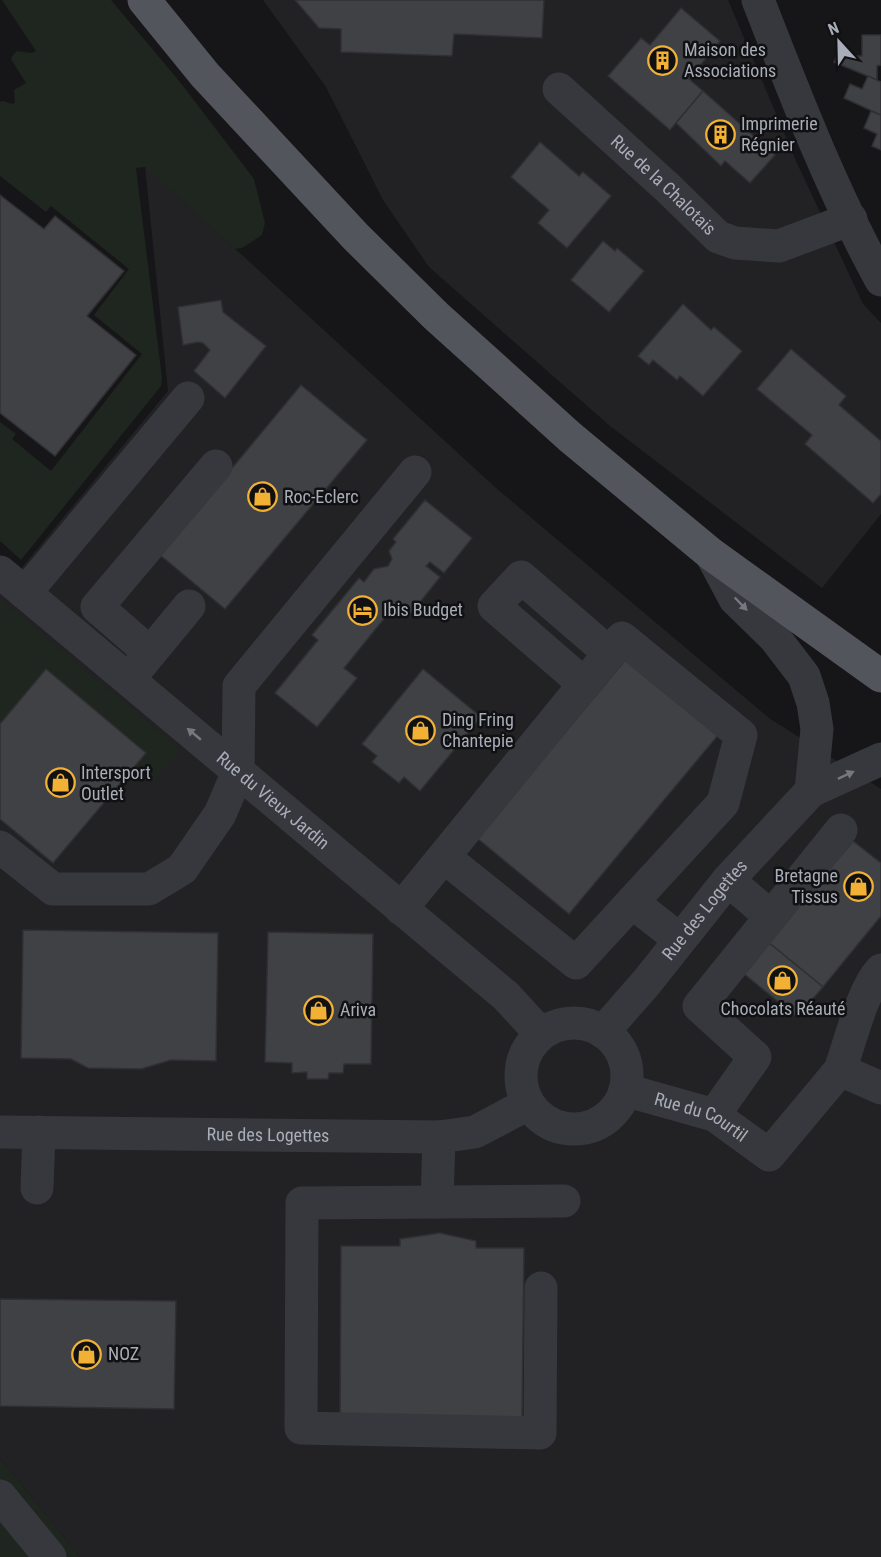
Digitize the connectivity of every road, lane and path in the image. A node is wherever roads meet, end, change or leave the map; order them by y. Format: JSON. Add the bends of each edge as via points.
{"nodes":[{"id":1,"x":144,"y":0,"type":"edge"},
{"id":2,"x":758,"y":0,"type":"edge"},
{"id":3,"x":559,"y":89,"type":"dead end"},
{"id":4,"x":851,"y":219,"type":"junction"},
{"id":5,"x":881,"y":280,"type":"edge"},
{"id":6,"x":189,"y":398,"type":"dead end"},
{"id":7,"x":216,"y":466,"type":"dead end"},
{"id":8,"x":416,"y":472,"type":"dead end"},
{"id":9,"x":711,"y":554,"type":"junction"},
{"id":10,"x":0,"y":572,"type":"edge"},
{"id":11,"x":25,"y":593,"type":"junction"},
{"id":12,"x":189,"y":606,"type":"dead end"},
{"id":13,"x":150,"y":653,"type":"junction"},
{"id":14,"x":609,"y":653,"type":"junction"},
{"id":15,"x":881,"y":676,"type":"edge"},
{"id":16,"x":128,"y":679,"type":"junction"},
{"id":17,"x":584,"y":684,"type":"junction"},
{"id":18,"x":881,"y":759,"type":"edge"},
{"id":19,"x":238,"y":772,"type":"junction"},
{"id":20,"x":811,"y":791,"type":"junction"},
{"id":21,"x":841,"y":830,"type":"dead end"},
{"id":22,"x":0,"y":846,"type":"edge"},
{"id":23,"x":444,"y":857,"type":"junction"},
{"id":24,"x":728,"y":880,"type":"junction"},
{"id":25,"x":632,"y":902,"type":"junction"},
{"id":26,"x":401,"y":909,"type":"junction"},
{"id":27,"x":770,"y":916,"type":"junction"},
{"id":28,"x":679,"y":939,"type":"junction"},
{"id":29,"x":881,"y":970,"type":"edge"},
{"id":30,"x":603,"y":1032,"type":"junction"},
{"id":31,"x":541,"y":1034,"type":"junction"},
{"id":32,"x":840,"y":1070,"type":"junction"},
{"id":33,"x":881,"y":1088,"type":"edge"},
{"id":34,"x":625,"y":1090,"type":"junction"},
{"id":35,"x":528,"y":1104,"type":"junction"},
{"id":36,"x":714,"y":1115,"type":"junction"},
{"id":37,"x":0,"y":1132,"type":"edge"},
{"id":38,"x":39,"y":1132,"type":"junction"},
{"id":39,"x":439,"y":1137,"type":"junction"},
{"id":40,"x":37,"y":1188,"type":"dead end"},
{"id":41,"x":564,"y":1200,"type":"dead end"},
{"id":42,"x":437,"y":1202,"type":"junction"},
{"id":43,"x":541,"y":1288,"type":"dead end"},
{"id":44,"x":0,"y":1496,"type":"edge"},
{"id":45,"x":51,"y":1557,"type":"edge"}],
"edges":[{"from":1,"to":9,"type":"main road","via":[[205,75],[356,237],[436,316],[570,437]]},
{"from":2,"to":4,"type":"street"},
{"from":3,"to":4,"type":"street","name":"Rue de la Chalotais","via":[[718,237],[735,243],[778,246]]},
{"from":4,"to":5,"type":"street"},
{"from":6,"to":11,"type":"street"},
{"from":7,"to":13,"type":"street","via":[[97,607]]},
{"from":8,"to":19,"type":"street","via":[[239,686]]},
{"from":9,"to":15,"type":"main road"},
{"from":9,"to":20,"type":"street","one_way":true,"via":[[735,599],[775,638],[804,676],[817,729]]},
{"from":10,"to":11,"type":"street","name":"Rue du Vieux Jardin"},
{"from":11,"to":16,"type":"street","name":"Rue du Vieux Jardin"},
{"from":12,"to":13,"type":"street"},
{"from":13,"to":16,"type":"street"},
{"from":14,"to":17,"type":"street"},
{"from":14,"to":17,"type":"street","via":[[521,577],[494,606]]},
{"from":14,"to":25,"type":"street","via":[[622,638],[741,735],[723,803]]},
{"from":19,"to":16,"type":"street","name":"Rue du Vieux Jardin","one_way":true},
{"from":17,"to":23,"type":"street"},
{"from":20,"to":18,"type":"street","one_way":true},
{"from":19,"to":22,"type":"street","via":[[219,814],[182,869],[149,889],[53,889]]},
{"from":19,"to":26,"type":"street","name":"Rue du Vieux Jardin"},
{"from":20,"to":24,"type":"street","name":"Rue des Logettes"},
{"from":21,"to":27,"type":"street"},
{"from":23,"to":25,"type":"street","via":[[576,963]]},
{"from":23,"to":26,"type":"street"},
{"from":24,"to":27,"type":"street"},
{"from":24,"to":28,"type":"street","name":"Rue des Logettes"},
{"from":25,"to":28,"type":"street"},
{"from":26,"to":31,"type":"street","name":"Rue du Vieux Jardin","via":[[506,996]]},
{"from":27,"to":36,"type":"street","via":[[699,1006],[755,1057]]},
{"from":28,"to":30,"type":"street","name":"Rue des Logettes"},
{"from":29,"to":32,"type":"street","via":[[864,1001]]},
{"from":30,"to":31,"type":"street","via":[[584,1024],[565,1024]]},
{"from":30,"to":34,"type":"street","via":[[623,1057]]},
{"from":31,"to":35,"type":"street","via":[[525,1054],[522,1067]]},
{"from":32,"to":33,"type":"street"},
{"from":32,"to":36,"type":"street","name":"Rue du Courtil","via":[[770,1155]]},
{"from":34,"to":35,"type":"street","via":[[611,1113],[588,1127],[574,1129],[548,1123]]},
{"from":34,"to":36,"type":"street","name":"Rue du Courtil"},
{"from":35,"to":39,"type":"street","name":"Rue des Logettes","via":[[475,1132]]},
{"from":37,"to":38,"type":"street","name":"Rue des Logettes"},
{"from":38,"to":39,"type":"street","name":"Rue des Logettes"},
{"from":38,"to":40,"type":"street"},
{"from":39,"to":42,"type":"street"},
{"from":41,"to":42,"type":"street"},
{"from":42,"to":43,"type":"street","via":[[302,1203],[301,1428],[540,1433]]},
{"from":44,"to":45,"type":"street"}]}
